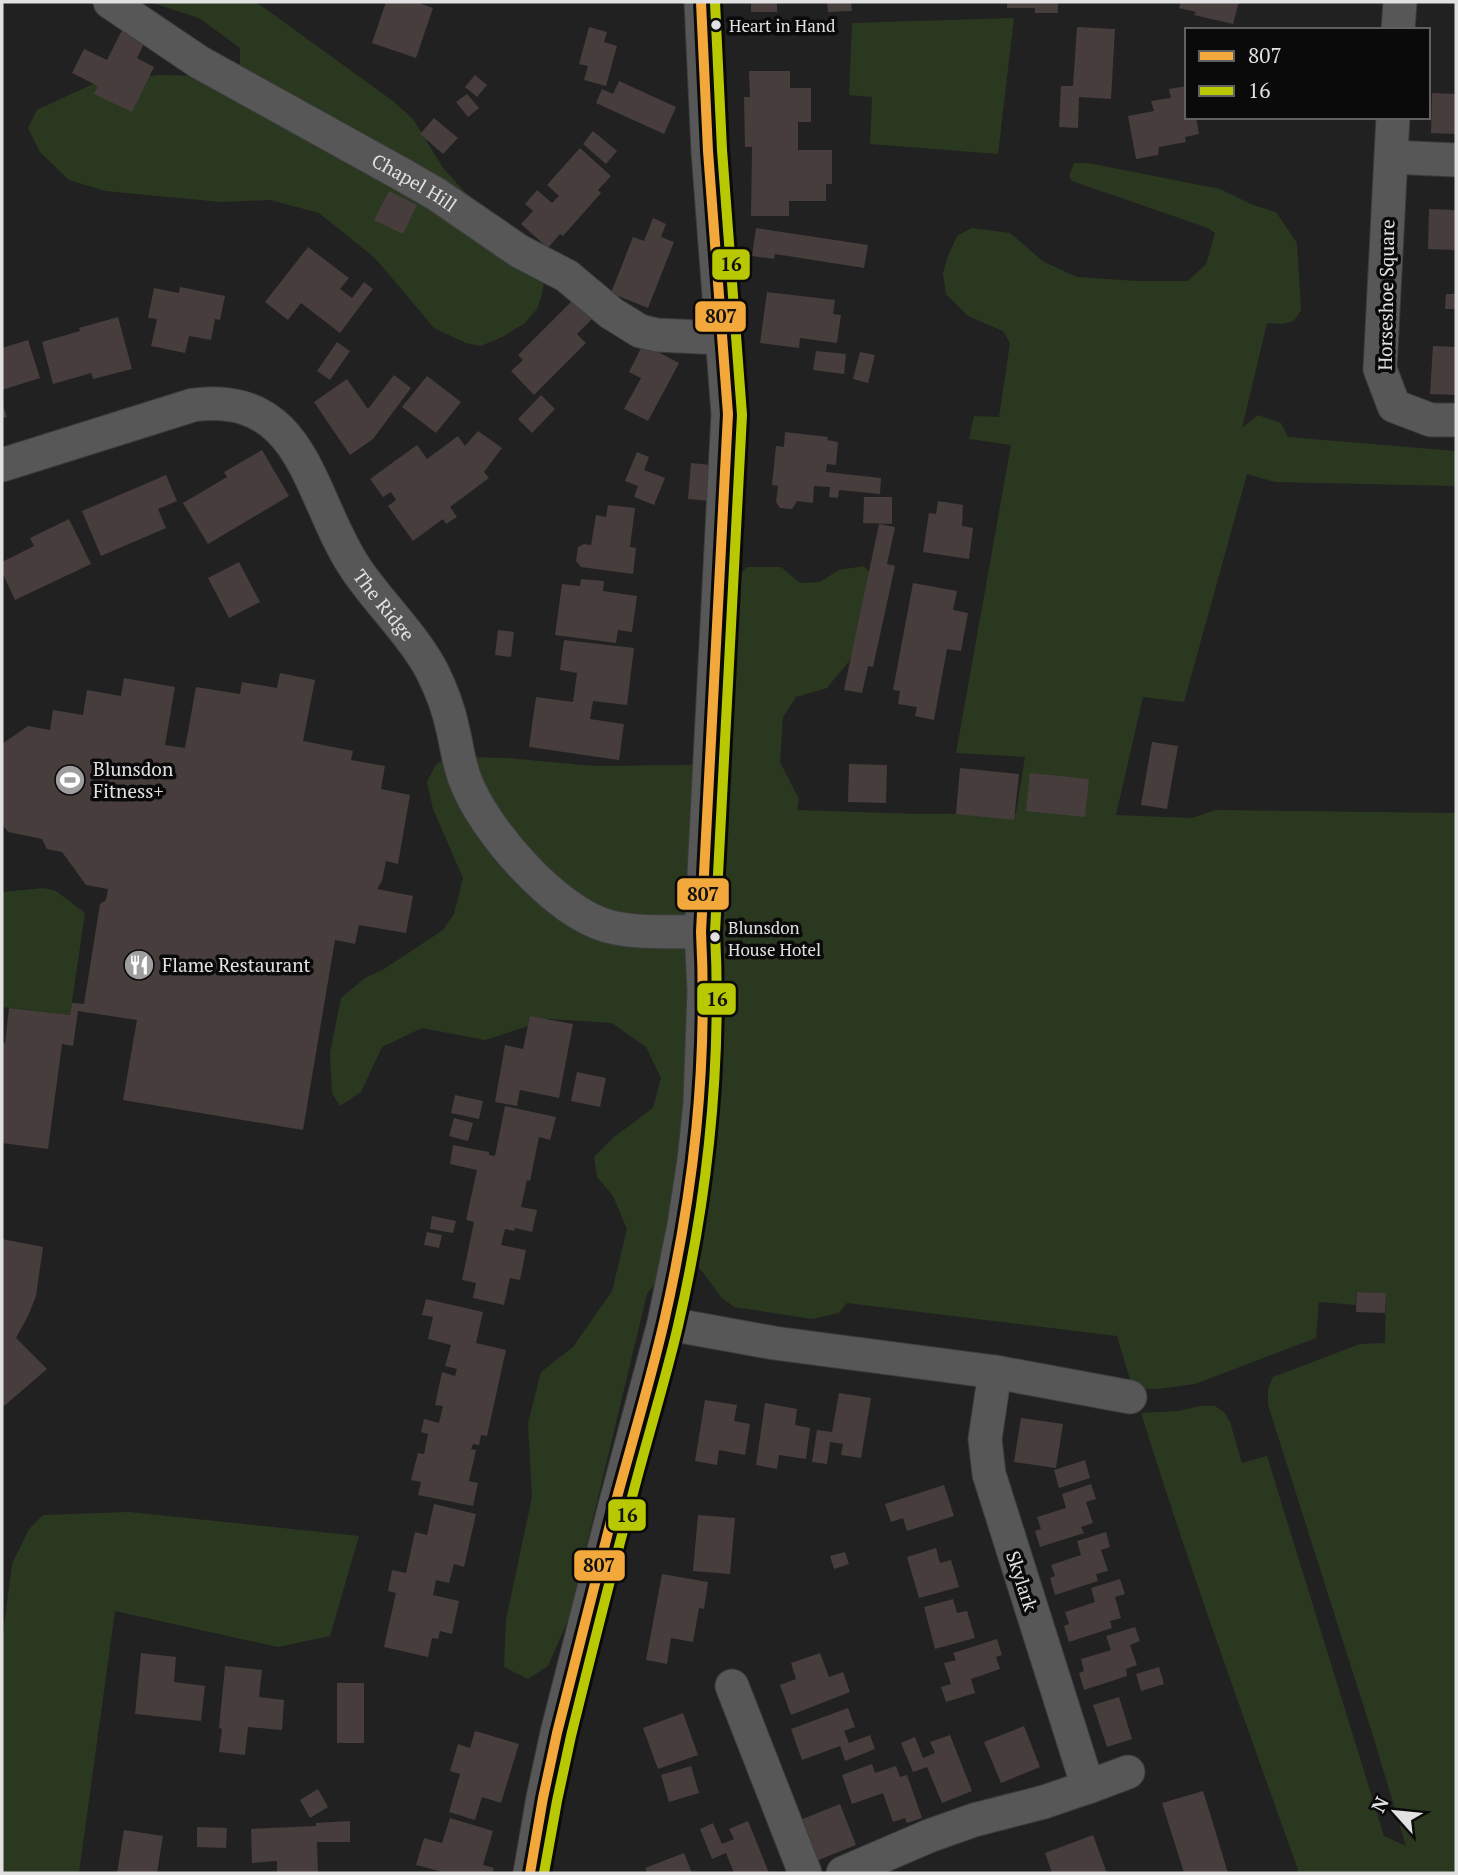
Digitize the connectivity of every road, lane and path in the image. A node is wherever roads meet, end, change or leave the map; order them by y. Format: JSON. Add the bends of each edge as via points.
{"nodes":[{"id":1,"x":110,"y":2,"type":"edge"},
{"id":2,"x":701,"y":2,"type":"edge"},
{"id":3,"x":1400,"y":2,"type":"edge"},
{"id":4,"x":1398,"y":28,"type":"edge"},
{"id":5,"x":1393,"y":119,"type":"edge"},
{"id":6,"x":1391,"y":157,"type":"junction"},
{"id":7,"x":1456,"y":160,"type":"edge"},
{"id":8,"x":721,"y":338,"type":"junction"},
{"id":9,"x":1456,"y":420,"type":"edge"},
{"id":10,"x":2,"y":465,"type":"edge"},
{"id":11,"x":701,"y":932,"type":"junction"},
{"id":12,"x":664,"y":1323,"type":"junction"},
{"id":13,"x":995,"y":1372,"type":"junction"},
{"id":14,"x":1130,"y":1396,"type":"dead end"},
{"id":15,"x":732,"y":1686,"type":"dead end"},
{"id":16,"x":1128,"y":1772,"type":"dead end"},
{"id":17,"x":1088,"y":1787,"type":"junction"},
{"id":18,"x":530,"y":1873,"type":"edge"},
{"id":19,"x":806,"y":1873,"type":"edge"},
{"id":20,"x":843,"y":1873,"type":"edge"}],
"edges":[{"from":1,"to":8,"type":"street","name":"Chapel Hill","via":[[199,62],[425,188],[519,251],[567,276],[640,331]]},
{"from":2,"to":8,"type":"street"},
{"from":3,"to":4,"type":"street"},
{"from":5,"to":6,"type":"street","name":"Horseshoe Square"},
{"from":6,"to":7,"type":"street"},
{"from":6,"to":9,"type":"street","name":"Horseshoe Square","via":[[1380,369],[1394,406],[1431,420]]},
{"from":8,"to":11,"type":"street","via":[[728,414]]},
{"from":10,"to":11,"type":"street","name":"The Ridge","via":[[192,405],[234,405],[269,420],[299,453],[355,568],[432,672],[449,711],[465,779],[485,820],[540,882],[592,921],[626,930]]},
{"from":11,"to":12,"type":"street","via":[[704,1002],[698,1126]]},
{"from":12,"to":13,"type":"street","via":[[774,1343]]},
{"from":12,"to":18,"type":"street","via":[[557,1733]]},
{"from":13,"to":14,"type":"street"},
{"from":13,"to":17,"type":"street","name":"Skylark","via":[[985,1439],[989,1474]]},
{"from":15,"to":19,"type":"street"},
{"from":16,"to":17,"type":"street"},
{"from":17,"to":20,"type":"street","via":[[974,1820]]}]}
